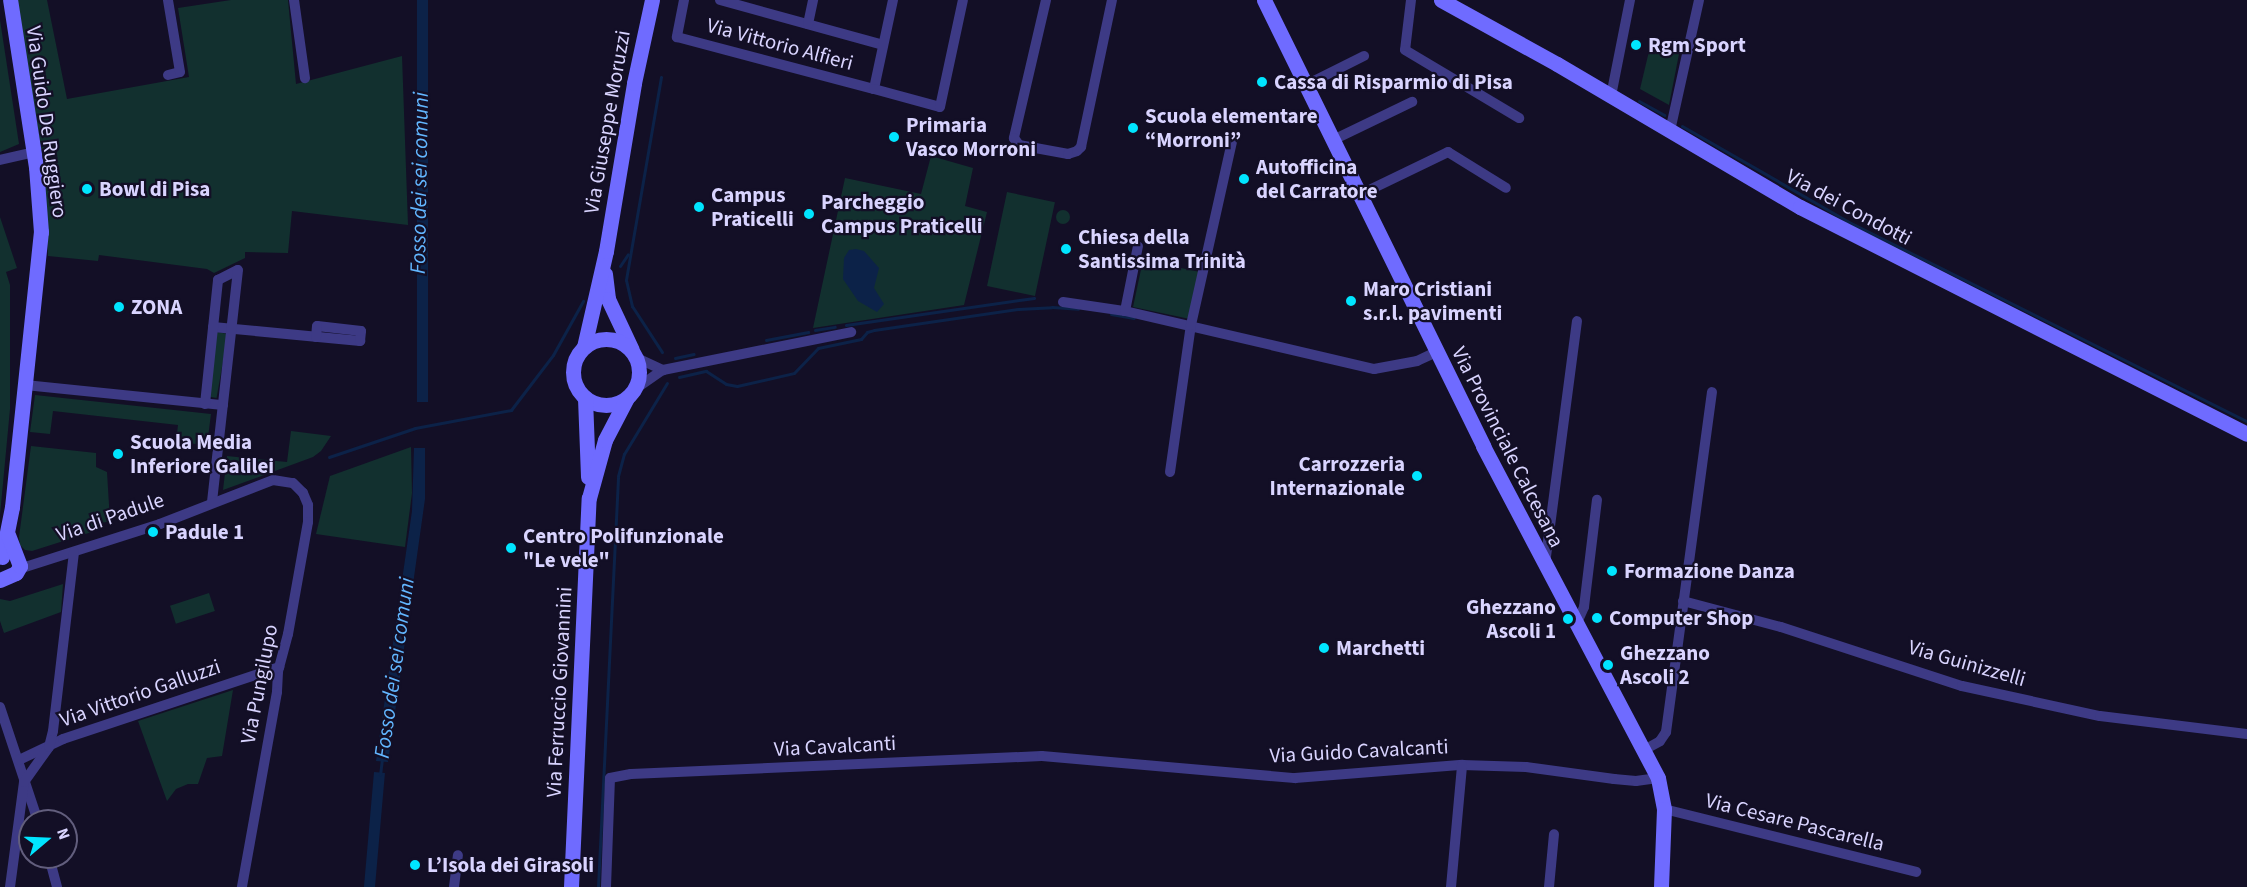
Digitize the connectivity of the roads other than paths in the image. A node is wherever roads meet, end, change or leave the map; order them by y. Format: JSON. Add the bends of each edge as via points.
{"nodes":[{"id":1,"x":10,"y":0,"type":"edge"},
{"id":2,"x":168,"y":0,"type":"edge"},
{"id":3,"x":294,"y":0,"type":"edge"},
{"id":4,"x":652,"y":0,"type":"edge"},
{"id":5,"x":684,"y":0,"type":"edge"},
{"id":6,"x":720,"y":0,"type":"edge"},
{"id":7,"x":813,"y":0,"type":"edge"},
{"id":8,"x":893,"y":0,"type":"edge"},
{"id":9,"x":963,"y":0,"type":"edge"},
{"id":10,"x":1046,"y":0,"type":"edge"},
{"id":11,"x":1112,"y":0,"type":"edge"},
{"id":12,"x":1264,"y":0,"type":"edge"},
{"id":13,"x":1411,"y":0,"type":"edge"},
{"id":14,"x":1442,"y":0,"type":"edge"},
{"id":15,"x":1630,"y":0,"type":"edge"},
{"id":16,"x":1699,"y":0,"type":"edge"},
{"id":17,"x":808,"y":24,"type":"junction"},
{"id":18,"x":883,"y":45,"type":"junction"},
{"id":19,"x":1364,"y":56,"type":"dead end"},
{"id":20,"x":168,"y":75,"type":"dead end"},
{"id":21,"x":304,"y":78,"type":"dead end"},
{"id":22,"x":1306,"y":84,"type":"junction"},
{"id":23,"x":874,"y":89,"type":"junction"},
{"id":24,"x":1611,"y":96,"type":"junction"},
{"id":25,"x":1412,"y":102,"type":"dead end"},
{"id":26,"x":1519,"y":118,"type":"dead end"},
{"id":27,"x":1670,"y":131,"type":"junction"},
{"id":28,"x":1333,"y":140,"type":"junction"},
{"id":29,"x":1232,"y":141,"type":"dead end"},
{"id":30,"x":34,"y":152,"type":"junction"},
{"id":31,"x":0,"y":160,"type":"edge"},
{"id":32,"x":1506,"y":189,"type":"dead end"},
{"id":33,"x":1359,"y":195,"type":"junction"},
{"id":34,"x":1138,"y":246,"type":"dead end"},
{"id":35,"x":606,"y":251,"type":"junction"},
{"id":36,"x":1063,"y":302,"type":"dead end"},
{"id":37,"x":1125,"y":311,"type":"junction"},
{"id":38,"x":1577,"y":321,"type":"dead end"},
{"id":39,"x":1191,"y":325,"type":"junction"},
{"id":40,"x":213,"y":327,"type":"junction"},
{"id":41,"x":232,"y":328,"type":"junction"},
{"id":42,"x":851,"y":332,"type":"dead end"},
{"id":43,"x":316,"y":337,"type":"dead end"},
{"id":44,"x":584,"y":347,"type":"junction"},
{"id":45,"x":1436,"y":352,"type":"junction"},
{"id":46,"x":636,"y":357,"type":"junction"},
{"id":47,"x":663,"y":370,"type":"junction"},
{"id":48,"x":25,"y":385,"type":"junction"},
{"id":49,"x":1712,"y":392,"type":"dead end"},
{"id":50,"x":631,"y":394,"type":"junction"},
{"id":51,"x":585,"y":398,"type":"junction"},
{"id":52,"x":205,"y":404,"type":"junction"},
{"id":53,"x":223,"y":405,"type":"junction"},
{"id":54,"x":2247,"y":434,"type":"edge"},
{"id":55,"x":1170,"y":472,"type":"dead end"},
{"id":56,"x":301,"y":490,"type":"joint"},
{"id":57,"x":589,"y":498,"type":"junction"},
{"id":58,"x":1597,"y":500,"type":"dead end"},
{"id":59,"x":212,"y":502,"type":"junction"},
{"id":60,"x":74,"y":552,"type":"junction"},
{"id":61,"x":11,"y":566,"type":"edge"},
{"id":62,"x":1545,"y":566,"type":"junction"},
{"id":63,"x":1683,"y":601,"type":"junction"},
{"id":64,"x":1576,"y":625,"type":"junction"},
{"id":65,"x":279,"y":667,"type":"junction"},
{"id":66,"x":0,"y":707,"type":"edge"},
{"id":67,"x":2247,"y":734,"type":"edge"},
{"id":68,"x":49,"y":747,"type":"junction"},
{"id":69,"x":1644,"y":750,"type":"junction"},
{"id":70,"x":1061,"y":757,"type":"joint"},
{"id":71,"x":19,"y":760,"type":"junction"},
{"id":72,"x":1462,"y":765,"type":"junction"},
{"id":73,"x":1658,"y":778,"type":"junction"},
{"id":74,"x":24,"y":782,"type":"junction"},
{"id":75,"x":34,"y":809,"type":"edge"},
{"id":76,"x":1664,"y":810,"type":"junction"},
{"id":77,"x":1554,"y":834,"type":"dead end"},
{"id":78,"x":458,"y":855,"type":"dead end"},
{"id":79,"x":52,"y":869,"type":"edge"},
{"id":80,"x":1916,"y":872,"type":"dead end"},
{"id":81,"x":10,"y":887,"type":"edge"},
{"id":82,"x":57,"y":887,"type":"edge"},
{"id":83,"x":242,"y":887,"type":"edge"},
{"id":84,"x":454,"y":887,"type":"edge"},
{"id":85,"x":572,"y":887,"type":"edge"},
{"id":86,"x":606,"y":887,"type":"edge"},
{"id":87,"x":1451,"y":887,"type":"edge"},
{"id":88,"x":1549,"y":887,"type":"edge"},
{"id":89,"x":1661,"y":887,"type":"edge"}],
"edges":[{"from":1,"to":30,"type":"main road","name":"Via Guido De Ruggiero"},
{"from":2,"to":20,"type":"street","via":[[180,72]]},
{"from":3,"to":21,"type":"street"},
{"from":4,"to":35,"type":"main road","name":"Via Giuseppe Moruzzi"},
{"from":5,"to":23,"type":"street","name":"Via Vittorio Alfieri","via":[[677,37]]},
{"from":6,"to":17,"type":"street"},
{"from":7,"to":17,"type":"street"},
{"from":8,"to":18,"type":"street"},
{"from":9,"to":23,"type":"street","via":[[940,107]]},
{"from":10,"to":11,"type":"street","via":[[1015,142],[1068,154],[1080,149]]},
{"from":12,"to":22,"type":"main road","name":"Via Provinciale Calcesana"},
{"from":13,"to":26,"type":"street","via":[[1405,50]]},
{"from":14,"to":24,"type":"main road","name":"Via dei Condotti"},
{"from":15,"to":24,"type":"street"},
{"from":16,"to":27,"type":"street"},
{"from":17,"to":18,"type":"street"},
{"from":18,"to":23,"type":"street"},
{"from":19,"to":22,"type":"street"},
{"from":22,"to":28,"type":"main road","name":"Via Provinciale Calcesana"},
{"from":24,"to":27,"type":"main road","name":"Via dei Condotti"},
{"from":25,"to":28,"type":"street"},
{"from":27,"to":54,"type":"main road","name":"Via dei Condotti","via":[[1800,207]]},
{"from":28,"to":33,"type":"main road","name":"Via Provinciale Calcesana"},
{"from":29,"to":39,"type":"street"},
{"from":30,"to":31,"type":"street"},
{"from":30,"to":48,"type":"main road","name":"Via Guido De Ruggiero","via":[[41,232]]},
{"from":32,"to":33,"type":"street","via":[[1448,152]]},
{"from":33,"to":45,"type":"main road","name":"Via Provinciale Calcesana"},
{"from":34,"to":37,"type":"street"},
{"from":35,"to":44,"type":"main road","name":"Via Giuseppe Moruzzi"},
{"from":35,"to":46,"type":"main road","name":"Via Giuseppe Moruzzi","via":[[608,298]]},
{"from":36,"to":37,"type":"street"},
{"from":37,"to":39,"type":"street"},
{"from":38,"to":62,"type":"street"},
{"from":39,"to":45,"type":"street","via":[[1374,369],[1411,362]]},
{"from":39,"to":55,"type":"street"},
{"from":40,"to":41,"type":"street"},
{"from":40,"to":41,"type":"street","via":[[218,280],[238,270]]},
{"from":40,"to":52,"type":"street"},
{"from":41,"to":43,"type":"street"},
{"from":41,"to":53,"type":"street"},
{"from":42,"to":47,"type":"street"},
{"from":44,"to":46,"type":"main road","via":[[597,340],[611,339],[626,345]]},
{"from":44,"to":51,"type":"main road","via":[[575,361],[573,374],[576,387]]},
{"from":45,"to":62,"type":"main road","name":"Via Provinciale Calcesana"},
{"from":46,"to":47,"type":"street"},
{"from":46,"to":50,"type":"main road","via":[[639,376]]},
{"from":47,"to":50,"type":"street"},
{"from":48,"to":52,"type":"street"},
{"from":48,"to":61,"type":"main road","name":"Via Guido De Ruggiero","via":[[8,535]]},
{"from":49,"to":63,"type":"street"},
{"from":50,"to":51,"type":"main road","via":[[606,406]]},
{"from":50,"to":57,"type":"main road","name":"Via Ferruccio Giovannini","via":[[605,440]]},
{"from":51,"to":57,"type":"main road"},
{"from":52,"to":53,"type":"street"},
{"from":53,"to":59,"type":"street"},
{"from":56,"to":59,"type":"street","name":"Via di Padule","via":[[287,481],[273,480]]},
{"from":56,"to":65,"type":"street","name":"Via Pungilupo","via":[[308,505],[309,522]]},
{"from":57,"to":85,"type":"main road","name":"Via Ferruccio Giovannini"},
{"from":58,"to":64,"type":"street","via":[[1584,607]]},
{"from":59,"to":60,"type":"street","name":"Via di Padule"},
{"from":60,"to":61,"type":"street","name":"Via di Padule"},
{"from":60,"to":68,"type":"street"},
{"from":62,"to":64,"type":"main road","name":"Via Provinciale Calcesana"},
{"from":63,"to":67,"type":"street","name":"Via Guinizzelli","via":[[1781,627],[1962,686],[2100,716]]},
{"from":63,"to":69,"type":"street","via":[[1666,732],[1660,741]]},
{"from":64,"to":69,"type":"main road","name":"Via Provinciale Calcesana"},
{"from":65,"to":68,"type":"street","name":"Via Vittorio Galluzzi","via":[[73,735]]},
{"from":65,"to":83,"type":"street","name":"Via Pungilupo"},
{"from":66,"to":71,"type":"street"},
{"from":68,"to":71,"type":"street","name":"Via Vittorio Galluzzi"},
{"from":68,"to":74,"type":"street"},
{"from":69,"to":73,"type":"main road","name":"Via Provinciale Calcesana"},
{"from":70,"to":72,"type":"street","name":"Via Guido Cavalcanti","via":[[1295,778]]},
{"from":70,"to":86,"type":"street","name":"Via Cavalcanti","via":[[631,774],[610,778]]},
{"from":71,"to":74,"type":"street"},
{"from":72,"to":73,"type":"street","name":"Via Guido Cavalcanti","via":[[1526,767],[1614,780]]},
{"from":72,"to":87,"type":"street"},
{"from":73,"to":76,"type":"main road","name":"Via Provinciale Calcesana"},
{"from":74,"to":75,"type":"street"},
{"from":74,"to":81,"type":"street"},
{"from":76,"to":80,"type":"street","name":"Via Cesare Pascarella"},
{"from":76,"to":89,"type":"main road","name":"Via Provinciale Calcesana"},
{"from":77,"to":88,"type":"street"},
{"from":78,"to":84,"type":"street"},
{"from":79,"to":82,"type":"street"}]}
